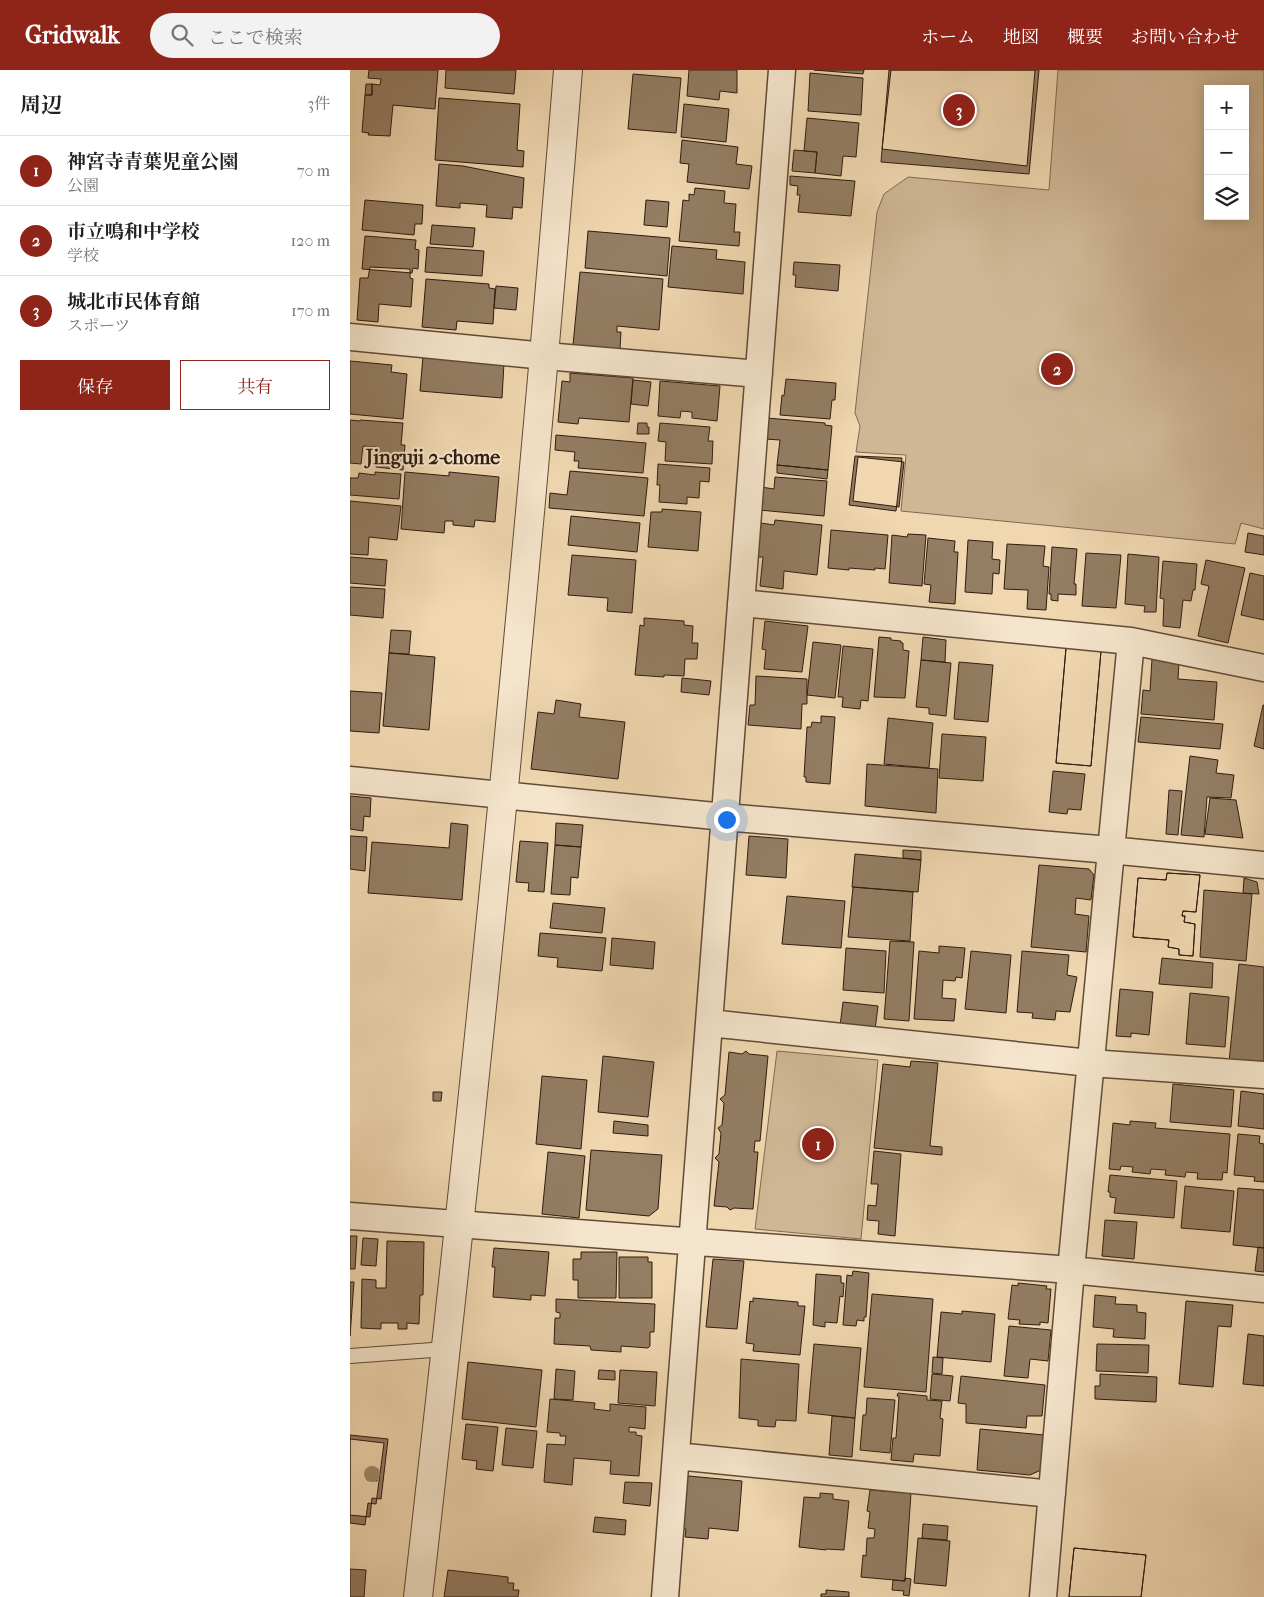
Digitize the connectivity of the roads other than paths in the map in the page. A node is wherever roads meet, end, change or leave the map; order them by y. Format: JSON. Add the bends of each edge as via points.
{"nodes":[{"id":1,"x":568,"y":70,"type":"edge"},
{"id":2,"x":782,"y":70,"type":"edge"},
{"id":3,"x":350,"y":336,"type":"edge"},
{"id":4,"x":545,"y":356,"type":"junction"},
{"id":5,"x":758,"y":374,"type":"junction"},
{"id":6,"x":741,"y":603,"type":"junction"},
{"id":7,"x":1131,"y":641,"type":"junction"},
{"id":8,"x":1264,"y":668,"type":"edge"},
{"id":9,"x":350,"y":780,"type":"edge"},
{"id":10,"x":504,"y":796,"type":"junction"},
{"id":11,"x":725,"y":817,"type":"junction"},
{"id":12,"x":1110,"y":850,"type":"junction"},
{"id":13,"x":1264,"y":865,"type":"edge"},
{"id":14,"x":709,"y":1023,"type":"junction"},
{"id":15,"x":1090,"y":1063,"type":"junction"},
{"id":16,"x":1264,"y":1075,"type":"edge"},
{"id":17,"x":350,"y":1216,"type":"edge"},
{"id":18,"x":460,"y":1225,"type":"junction"},
{"id":19,"x":692,"y":1242,"type":"junction"},
{"id":20,"x":1071,"y":1270,"type":"junction"},
{"id":21,"x":1264,"y":1289,"type":"edge"},
{"id":22,"x":446,"y":1349,"type":"junction"},
{"id":23,"x":350,"y":1356,"type":"edge"},
{"id":24,"x":676,"y":1456,"type":"junction"},
{"id":25,"x":1052,"y":1494,"type":"junction"},
{"id":26,"x":418,"y":1597,"type":"edge"},
{"id":27,"x":665,"y":1597,"type":"edge"},
{"id":28,"x":1043,"y":1597,"type":"edge"}],
"edges":[{"from":1,"to":4,"type":"street"},
{"from":2,"to":5,"type":"street"},
{"from":3,"to":4,"type":"street"},
{"from":4,"to":5,"type":"street"},
{"from":4,"to":10,"type":"street"},
{"from":5,"to":6,"type":"street"},
{"from":6,"to":7,"type":"street"},
{"from":6,"to":11,"type":"street"},
{"from":7,"to":8,"type":"street"},
{"from":7,"to":12,"type":"street"},
{"from":9,"to":10,"type":"street"},
{"from":10,"to":11,"type":"street"},
{"from":10,"to":18,"type":"street"},
{"from":11,"to":12,"type":"street"},
{"from":11,"to":14,"type":"street"},
{"from":12,"to":13,"type":"street"},
{"from":12,"to":15,"type":"street"},
{"from":14,"to":15,"type":"street"},
{"from":14,"to":19,"type":"street"},
{"from":15,"to":16,"type":"street"},
{"from":15,"to":20,"type":"street"},
{"from":17,"to":18,"type":"street"},
{"from":18,"to":19,"type":"street"},
{"from":18,"to":22,"type":"street"},
{"from":19,"to":20,"type":"street"},
{"from":19,"to":24,"type":"street"},
{"from":20,"to":21,"type":"street"},
{"from":20,"to":25,"type":"street"},
{"from":22,"to":23,"type":"lane"},
{"from":22,"to":26,"type":"street"},
{"from":24,"to":25,"type":"street"},
{"from":24,"to":27,"type":"street"},
{"from":25,"to":28,"type":"street"}]}
